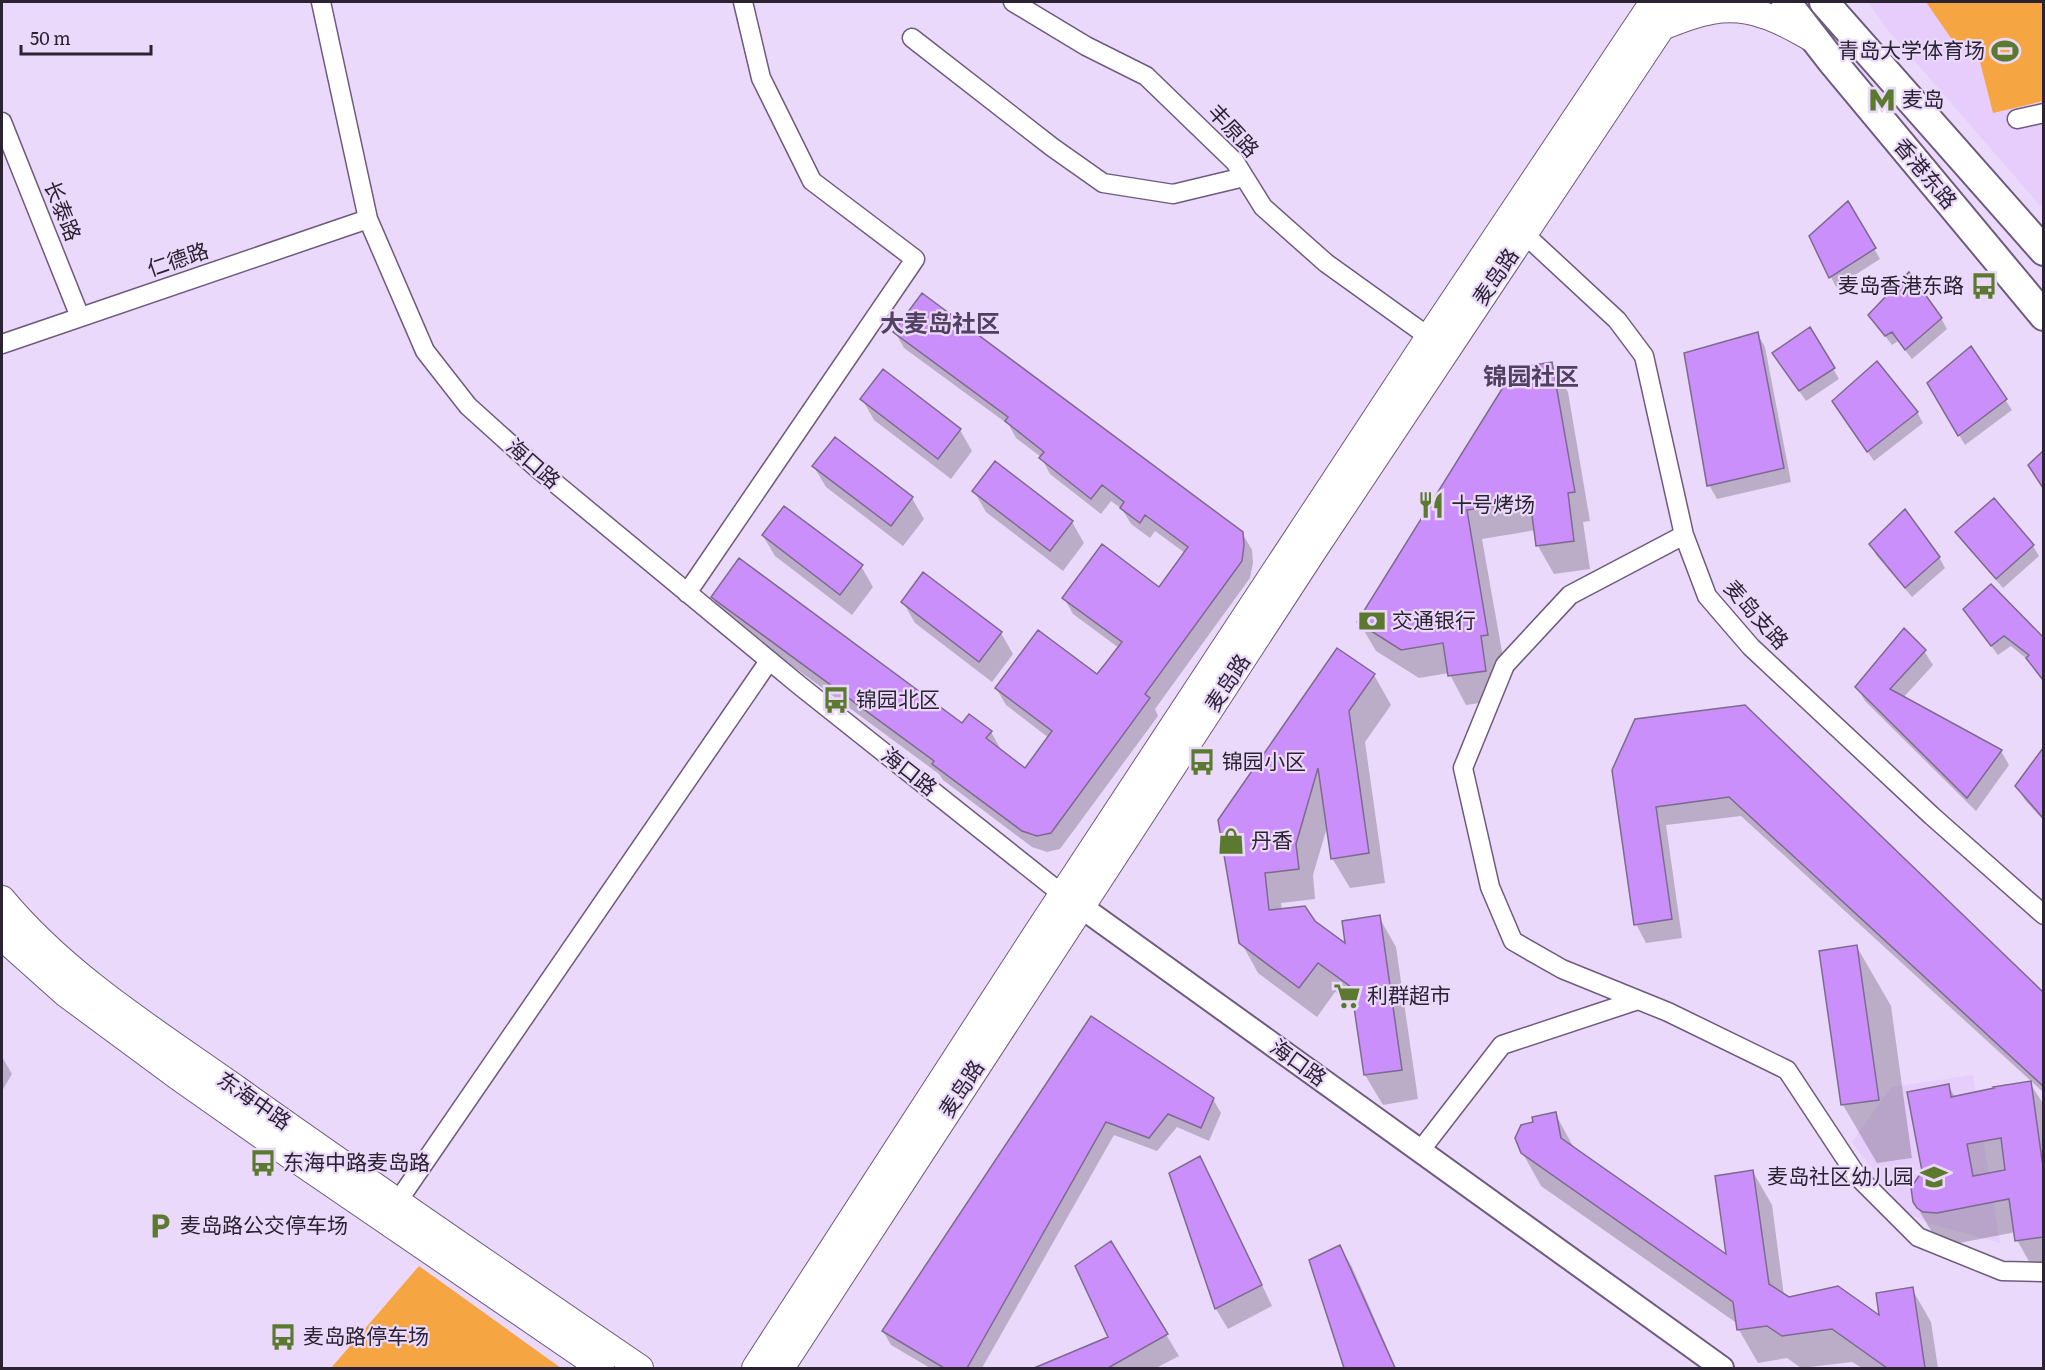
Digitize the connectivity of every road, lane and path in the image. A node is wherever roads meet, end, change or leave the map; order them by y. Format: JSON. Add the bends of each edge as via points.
{"nodes":[{"id":1,"x":321,"y":2,"type":"edge"},
{"id":2,"x":743,"y":2,"type":"edge"},
{"id":3,"x":1013,"y":2,"type":"edge"},
{"id":4,"x":1652,"y":2,"type":"edge"},
{"id":5,"x":1682,"y":2,"type":"edge"},
{"id":6,"x":1786,"y":2,"type":"edge"},
{"id":7,"x":1824,"y":2,"type":"edge"},
{"id":8,"x":1844,"y":2,"type":"edge"},
{"id":9,"x":1662,"y":27,"type":"junction"},
{"id":10,"x":912,"y":38,"type":"dead end"},
{"id":11,"x":1815,"y":40,"type":"junction"},
{"id":12,"x":1864,"y":46,"type":"junction"},
{"id":13,"x":2043,"y":113,"type":"edge"},
{"id":14,"x":2017,"y":119,"type":"dead end"},
{"id":15,"x":2,"y":122,"type":"edge"},
{"id":16,"x":1244,"y":177,"type":"junction"},
{"id":17,"x":368,"y":219,"type":"junction"},
{"id":18,"x":1515,"y":229,"type":"junction"},
{"id":19,"x":2043,"y":251,"type":"edge"},
{"id":20,"x":2043,"y":316,"type":"edge"},
{"id":21,"x":80,"y":317,"type":"junction"},
{"id":22,"x":1429,"y":337,"type":"junction"},
{"id":23,"x":2,"y":344,"type":"edge"},
{"id":24,"x":1684,"y":535,"type":"junction"},
{"id":25,"x":687,"y":593,"type":"junction"},
{"id":26,"x":769,"y":661,"type":"junction"},
{"id":27,"x":2,"y":899,"type":"edge"},
{"id":28,"x":1072,"y":900,"type":"junction"},
{"id":29,"x":2043,"y":915,"type":"edge"},
{"id":30,"x":2,"y":933,"type":"edge"},
{"id":31,"x":1638,"y":1000,"type":"junction"},
{"id":32,"x":1420,"y":1150,"type":"junction"},
{"id":33,"x":398,"y":1202,"type":"junction"},
{"id":34,"x":2043,"y":1272,"type":"edge"},
{"id":35,"x":601,"y":1368,"type":"edge"},
{"id":36,"x":639,"y":1368,"type":"edge"},
{"id":37,"x":755,"y":1368,"type":"edge"},
{"id":38,"x":781,"y":1368,"type":"edge"},
{"id":39,"x":1722,"y":1368,"type":"edge"}],
"edges":[{"from":1,"to":17,"type":"street","name":"海口路"},
{"from":2,"to":25,"type":"street","via":[[761,78],[812,181],[915,259]]},
{"from":3,"to":16,"type":"street","name":"丰原路","via":[[1146,76],[1235,162]]},
{"from":4,"to":18,"type":"main road","name":"麦岛路"},
{"from":5,"to":9,"type":"main road","name":"麦岛路"},
{"from":6,"to":11,"type":"main road","name":"香港东路"},
{"from":7,"to":12,"type":"main road","name":"香港东路"},
{"from":8,"to":12,"type":"main road"},
{"from":9,"to":11,"type":"main road","via":[[1692,14],[1746,10]]},
{"from":9,"to":18,"type":"main road","name":"麦岛路"},
{"from":10,"to":16,"type":"street","via":[[1102,183],[1173,194]]},
{"from":11,"to":20,"type":"main road","name":"香港东路"},
{"from":12,"to":19,"type":"main road","name":"香港东路"},
{"from":13,"to":14,"type":"street"},
{"from":15,"to":21,"type":"street","name":"长泰路"},
{"from":16,"to":22,"type":"street","name":"丰原路","via":[[1263,207],[1326,263]]},
{"from":17,"to":21,"type":"street","name":"仁德路"},
{"from":17,"to":25,"type":"street","name":"海口路","via":[[425,351],[468,406]]},
{"from":18,"to":22,"type":"main road","name":"麦岛路"},
{"from":18,"to":24,"type":"street","name":"麦岛支路","via":[[1617,320],[1644,356]]},
{"from":18,"to":28,"type":"main road","name":"麦岛路","via":[[1320,540]]},
{"from":21,"to":23,"type":"street","name":"仁德路"},
{"from":22,"to":28,"type":"main road","name":"麦岛路"},
{"from":24,"to":29,"type":"street","name":"麦岛支路","via":[[1707,596],[1751,647]]},
{"from":24,"to":31,"type":"street","via":[[1570,595],[1504,664],[1463,768],[1490,887],[1513,941],[1562,969]]},
{"from":25,"to":26,"type":"street","name":"海口路"},
{"from":26,"to":28,"type":"street","name":"海口路"},
{"from":26,"to":33,"type":"street"},
{"from":27,"to":33,"type":"main road","name":"东海中路","via":[[24,926],[83,980]]},
{"from":28,"to":32,"type":"street","name":"海口路"},
{"from":28,"to":37,"type":"main road","name":"麦岛路"},
{"from":28,"to":38,"type":"main road","name":"麦岛路"},
{"from":30,"to":35,"type":"main road","name":"东海中路","via":[[66,994],[177,1076]]},
{"from":31,"to":32,"type":"street","via":[[1502,1045]]},
{"from":31,"to":34,"type":"street","via":[[1787,1070],[1857,1176],[1918,1237],[2002,1270]]},
{"from":32,"to":39,"type":"street","name":"海口路"},
{"from":33,"to":36,"type":"main road","name":"东海中路"}]}
